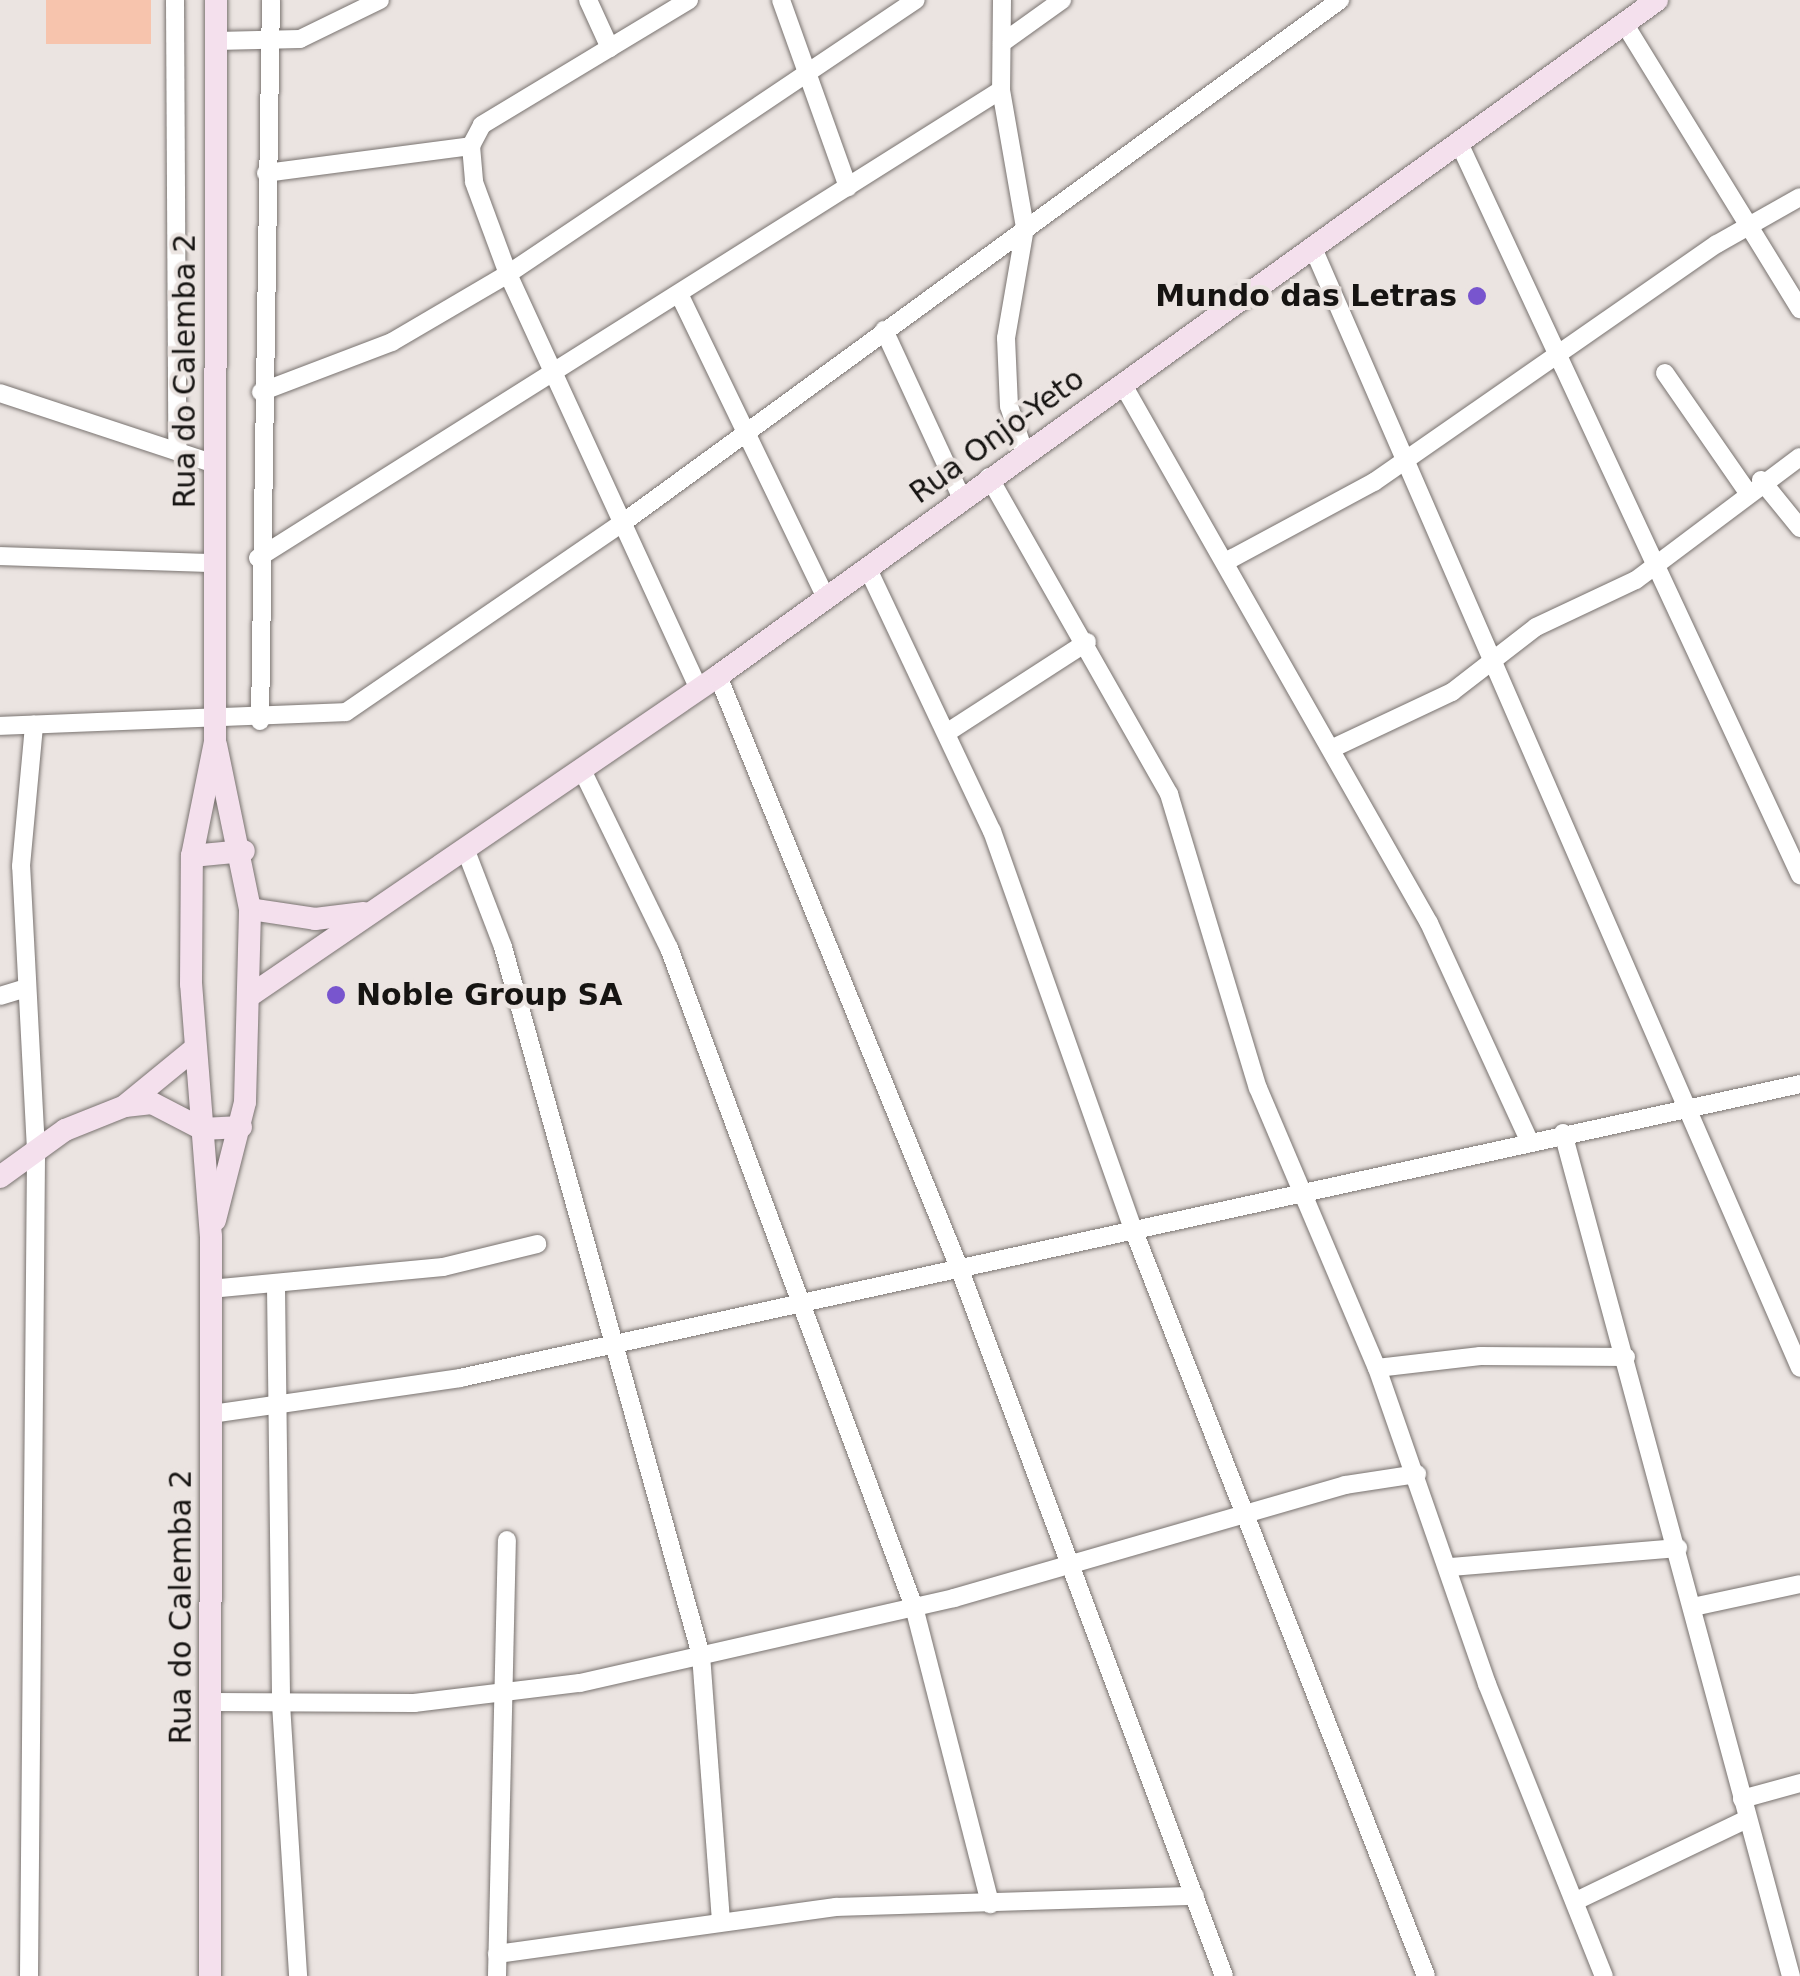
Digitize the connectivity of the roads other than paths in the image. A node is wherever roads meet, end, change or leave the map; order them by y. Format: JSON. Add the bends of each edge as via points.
{"nodes":[{"id":1,"x":175,"y":0,"type":"edge"},
{"id":2,"x":216,"y":0,"type":"edge"},
{"id":3,"x":271,"y":0,"type":"edge"},
{"id":4,"x":380,"y":0,"type":"edge"},
{"id":5,"x":588,"y":0,"type":"edge"},
{"id":6,"x":690,"y":0,"type":"edge"},
{"id":7,"x":781,"y":0,"type":"edge"},
{"id":8,"x":916,"y":0,"type":"edge"},
{"id":9,"x":1002,"y":0,"type":"edge"},
{"id":10,"x":1062,"y":0,"type":"edge"},
{"id":11,"x":1340,"y":0,"type":"edge"},
{"id":12,"x":1657,"y":0,"type":"edge"},
{"id":13,"x":1624,"y":23,"type":"junction"},
{"id":14,"x":216,"y":41,"type":"junction"},
{"id":15,"x":1002,"y":43,"type":"junction"},
{"id":16,"x":270,"y":44,"type":"junction"},
{"id":17,"x":610,"y":48,"type":"junction"},
{"id":18,"x":806,"y":69,"type":"junction"},
{"id":19,"x":1001,"y":90,"type":"junction"},
{"id":20,"x":1459,"y":143,"type":"junction"},
{"id":21,"x":471,"y":146,"type":"junction"},
{"id":22,"x":266,"y":173,"type":"junction"},
{"id":23,"x":848,"y":187,"type":"junction"},
{"id":24,"x":1800,"y":197,"type":"edge"},
{"id":25,"x":1748,"y":226,"type":"junction"},
{"id":26,"x":1025,"y":228,"type":"junction"},
{"id":27,"x":1312,"y":248,"type":"junction"},
{"id":28,"x":508,"y":274,"type":"junction"},
{"id":29,"x":681,"y":298,"type":"junction"},
{"id":30,"x":1800,"y":309,"type":"edge"},
{"id":31,"x":884,"y":330,"type":"junction"},
{"id":32,"x":1562,"y":352,"type":"junction"},
{"id":33,"x":1665,"y":373,"type":"dead end"},
{"id":34,"x":552,"y":378,"type":"junction"},
{"id":35,"x":1122,"y":383,"type":"junction"},
{"id":36,"x":261,"y":392,"type":"junction"},
{"id":37,"x":0,"y":393,"type":"edge"},
{"id":38,"x":744,"y":432,"type":"junction"},
{"id":39,"x":177,"y":451,"type":"junction"},
{"id":40,"x":1024,"y":452,"type":"junction"},
{"id":41,"x":1800,"y":456,"type":"edge"},
{"id":42,"x":1400,"y":462,"type":"junction"},
{"id":43,"x":215,"y":464,"type":"junction"},
{"id":44,"x":989,"y":478,"type":"junction"},
{"id":45,"x":1754,"y":485,"type":"junction"},
{"id":46,"x":962,"y":499,"type":"junction"},
{"id":47,"x":621,"y":524,"type":"junction"},
{"id":48,"x":1800,"y":528,"type":"edge"},
{"id":49,"x":0,"y":556,"type":"edge"},
{"id":50,"x":258,"y":558,"type":"junction"},
{"id":51,"x":1226,"y":561,"type":"junction"},
{"id":52,"x":1657,"y":562,"type":"junction"},
{"id":53,"x":215,"y":563,"type":"junction"},
{"id":54,"x":867,"y":567,"type":"junction"},
{"id":55,"x":826,"y":598,"type":"junction"},
{"id":56,"x":1088,"y":642,"type":"junction"},
{"id":57,"x":1492,"y":661,"type":"junction"},
{"id":58,"x":709,"y":683,"type":"junction"},
{"id":59,"x":260,"y":721,"type":"junction"},
{"id":60,"x":0,"y":726,"type":"edge"},
{"id":61,"x":34,"y":726,"type":"junction"},
{"id":62,"x":951,"y":730,"type":"junction"},
{"id":63,"x":215,"y":732,"type":"junction"},
{"id":64,"x":1331,"y":749,"type":"junction"},
{"id":65,"x":582,"y":770,"type":"junction"},
{"id":66,"x":466,"y":850,"type":"junction"},
{"id":67,"x":244,"y":851,"type":"junction"},
{"id":68,"x":192,"y":856,"type":"junction"},
{"id":69,"x":1800,"y":875,"type":"edge"},
{"id":70,"x":250,"y":909,"type":"junction"},
{"id":71,"x":367,"y":912,"type":"junction"},
{"id":72,"x":23,"y":989,"type":"junction"},
{"id":73,"x":0,"y":996,"type":"edge"},
{"id":74,"x":248,"y":997,"type":"junction"},
{"id":75,"x":193,"y":1050,"type":"junction"},
{"id":76,"x":1800,"y":1084,"type":"edge"},
{"id":77,"x":1682,"y":1105,"type":"junction"},
{"id":78,"x":125,"y":1106,"type":"junction"},
{"id":79,"x":241,"y":1127,"type":"junction"},
{"id":80,"x":202,"y":1129,"type":"junction"},
{"id":81,"x":1563,"y":1133,"type":"junction"},
{"id":82,"x":1530,"y":1143,"type":"junction"},
{"id":83,"x":36,"y":1150,"type":"junction"},
{"id":84,"x":0,"y":1177,"type":"edge"},
{"id":85,"x":1304,"y":1194,"type":"junction"},
{"id":86,"x":1133,"y":1228,"type":"junction"},
{"id":87,"x":210,"y":1237,"type":"junction"},
{"id":88,"x":537,"y":1244,"type":"dead end"},
{"id":89,"x":958,"y":1266,"type":"junction"},
{"id":90,"x":276,"y":1287,"type":"junction"},
{"id":91,"x":210,"y":1289,"type":"junction"},
{"id":92,"x":796,"y":1303,"type":"junction"},
{"id":93,"x":616,"y":1344,"type":"junction"},
{"id":94,"x":1626,"y":1357,"type":"junction"},
{"id":95,"x":1377,"y":1368,"type":"junction"},
{"id":96,"x":1800,"y":1368,"type":"edge"},
{"id":97,"x":278,"y":1406,"type":"junction"},
{"id":98,"x":211,"y":1414,"type":"junction"},
{"id":99,"x":1417,"y":1474,"type":"junction"},
{"id":100,"x":1244,"y":1514,"type":"junction"},
{"id":101,"x":507,"y":1540,"type":"dead end"},
{"id":102,"x":1678,"y":1548,"type":"junction"},
{"id":103,"x":1071,"y":1563,"type":"junction"},
{"id":104,"x":1451,"y":1568,"type":"junction"},
{"id":105,"x":1800,"y":1584,"type":"edge"},
{"id":106,"x":914,"y":1607,"type":"junction"},
{"id":107,"x":1693,"y":1607,"type":"junction"},
{"id":108,"x":701,"y":1655,"type":"junction"},
{"id":109,"x":504,"y":1696,"type":"junction"},
{"id":110,"x":211,"y":1702,"type":"junction"},
{"id":111,"x":280,"y":1704,"type":"junction"},
{"id":112,"x":1800,"y":1783,"type":"edge"},
{"id":113,"x":1742,"y":1800,"type":"junction"},
{"id":114,"x":1747,"y":1818,"type":"junction"},
{"id":115,"x":1195,"y":1896,"type":"junction"},
{"id":116,"x":1576,"y":1901,"type":"junction"},
{"id":117,"x":990,"y":1904,"type":"junction"},
{"id":118,"x":722,"y":1920,"type":"junction"},
{"id":119,"x":497,"y":1954,"type":"junction"},
{"id":120,"x":29,"y":1976,"type":"edge"},
{"id":121,"x":210,"y":1976,"type":"edge"},
{"id":122,"x":298,"y":1976,"type":"edge"},
{"id":123,"x":497,"y":1976,"type":"edge"},
{"id":124,"x":1224,"y":1976,"type":"edge"},
{"id":125,"x":1426,"y":1976,"type":"edge"},
{"id":126,"x":1604,"y":1976,"type":"edge"},
{"id":127,"x":1791,"y":1976,"type":"edge"}],
"edges":[{"from":1,"to":39,"type":"street"},
{"from":2,"to":14,"type":"main road","name":"Rua do Calemba 2"},
{"from":3,"to":16,"type":"street"},
{"from":4,"to":16,"type":"street"},
{"from":5,"to":17,"type":"street"},
{"from":6,"to":17,"type":"street"},
{"from":7,"to":18,"type":"street"},
{"from":8,"to":18,"type":"street"},
{"from":9,"to":15,"type":"street"},
{"from":10,"to":15,"type":"street"},
{"from":11,"to":26,"type":"street"},
{"from":12,"to":13,"type":"main road","name":"Rua Onjo-Yeto"},
{"from":13,"to":20,"type":"main road","name":"Rua Onjo-Yeto"},
{"from":13,"to":25,"type":"street"},
{"from":14,"to":16,"type":"street"},
{"from":14,"to":43,"type":"main road","name":"Rua do Calemba 2"},
{"from":15,"to":19,"type":"street"},
{"from":16,"to":22,"type":"street"},
{"from":17,"to":21,"type":"street","via":[[482,124]]},
{"from":18,"to":23,"type":"street"},
{"from":18,"to":28,"type":"street"},
{"from":19,"to":23,"type":"street"},
{"from":19,"to":26,"type":"street"},
{"from":20,"to":27,"type":"main road","name":"Rua Onjo-Yeto"},
{"from":20,"to":32,"type":"street"},
{"from":21,"to":22,"type":"street"},
{"from":21,"to":28,"type":"street"},
{"from":22,"to":36,"type":"street"},
{"from":23,"to":29,"type":"street"},
{"from":24,"to":25,"type":"street"},
{"from":25,"to":30,"type":"street"},
{"from":25,"to":32,"type":"street"},
{"from":26,"to":31,"type":"street"},
{"from":26,"to":40,"type":"street","via":[[1006,338],[1009,406]]},
{"from":27,"to":35,"type":"main road","name":"Rua Onjo-Yeto"},
{"from":27,"to":42,"type":"street"},
{"from":28,"to":34,"type":"street"},
{"from":28,"to":36,"type":"street","via":[[392,342]]},
{"from":29,"to":34,"type":"street"},
{"from":29,"to":38,"type":"street"},
{"from":31,"to":38,"type":"street"},
{"from":31,"to":46,"type":"street"},
{"from":32,"to":42,"type":"street"},
{"from":32,"to":52,"type":"street"},
{"from":33,"to":45,"type":"street"},
{"from":34,"to":47,"type":"street"},
{"from":34,"to":50,"type":"street"},
{"from":35,"to":40,"type":"main road","name":"Rua Onjo-Yeto"},
{"from":35,"to":51,"type":"street"},
{"from":36,"to":50,"type":"street"},
{"from":37,"to":39,"type":"street"},
{"from":38,"to":47,"type":"street"},
{"from":38,"to":55,"type":"street"},
{"from":39,"to":43,"type":"street"},
{"from":40,"to":44,"type":"main road","name":"Rua Onjo-Yeto"},
{"from":41,"to":45,"type":"street"},
{"from":42,"to":51,"type":"street"},
{"from":42,"to":57,"type":"street"},
{"from":43,"to":53,"type":"main road","name":"Rua do Calemba 2"},
{"from":44,"to":46,"type":"main road","name":"Rua Onjo-Yeto"},
{"from":44,"to":56,"type":"street"},
{"from":45,"to":48,"type":"street"},
{"from":45,"to":52,"type":"street"},
{"from":46,"to":54,"type":"main road","name":"Rua Onjo-Yeto"},
{"from":47,"to":58,"type":"street"},
{"from":47,"to":59,"type":"street","via":[[346,712]]},
{"from":49,"to":53,"type":"street"},
{"from":50,"to":59,"type":"street"},
{"from":51,"to":64,"type":"street"},
{"from":52,"to":57,"type":"street"},
{"from":52,"to":69,"type":"street"},
{"from":53,"to":63,"type":"main road","name":"Rua do Calemba 2"},
{"from":54,"to":55,"type":"main road","name":"Rua Onjo-Yeto"},
{"from":54,"to":62,"type":"street"},
{"from":55,"to":58,"type":"main road","name":"Rua Onjo-Yeto"},
{"from":56,"to":62,"type":"street"},
{"from":56,"to":85,"type":"street","via":[[1170,794],[1258,1088]]},
{"from":57,"to":64,"type":"street","via":[[1452,692]]},
{"from":57,"to":77,"type":"street"},
{"from":58,"to":65,"type":"main road","name":"Rua Onjo-Yeto"},
{"from":58,"to":89,"type":"street"},
{"from":59,"to":63,"type":"street"},
{"from":60,"to":61,"type":"street"},
{"from":61,"to":63,"type":"street"},
{"from":61,"to":72,"type":"street","via":[[20,866]]},
{"from":62,"to":86,"type":"street"},
{"from":63,"to":67,"type":"main road","name":"Rua do Calemba 2"},
{"from":63,"to":68,"type":"main road","name":"Rua do Calemba 2"},
{"from":64,"to":82,"type":"street","via":[[1467,996]]},
{"from":65,"to":66,"type":"main road","name":"Rua Onjo-Yeto"},
{"from":65,"to":92,"type":"street","via":[[669,948]]},
{"from":66,"to":71,"type":"main road","name":"Rua Onjo-Yeto"},
{"from":66,"to":93,"type":"street","via":[[503,946]]},
{"from":67,"to":68,"type":"main road"},
{"from":67,"to":70,"type":"main road","name":"Rua do Calemba 2"},
{"from":68,"to":75,"type":"main road","name":"Rua do Calemba 2"},
{"from":70,"to":71,"type":"main road","via":[[315,919]]},
{"from":70,"to":74,"type":"main road","name":"Rua do Calemba 2"},
{"from":71,"to":74,"type":"main road","name":"Rua Onjo-Yeto"},
{"from":72,"to":73,"type":"street"},
{"from":72,"to":83,"type":"street"},
{"from":74,"to":79,"type":"main road","name":"Rua do Calemba 2"},
{"from":75,"to":78,"type":"main road"},
{"from":75,"to":80,"type":"main road","name":"Rua do Calemba 2"},
{"from":76,"to":77,"type":"street"},
{"from":77,"to":81,"type":"street"},
{"from":77,"to":96,"type":"street"},
{"from":78,"to":80,"type":"main road","via":[[152,1103]]},
{"from":78,"to":83,"type":"main road"},
{"from":79,"to":80,"type":"main road"},
{"from":79,"to":87,"type":"main road","name":"Rua do Calemba 2"},
{"from":80,"to":87,"type":"main road","name":"Rua do Calemba 2"},
{"from":81,"to":82,"type":"street"},
{"from":81,"to":94,"type":"street"},
{"from":82,"to":85,"type":"street"},
{"from":83,"to":84,"type":"main road"},
{"from":83,"to":120,"type":"street"},
{"from":85,"to":86,"type":"street"},
{"from":85,"to":95,"type":"street"},
{"from":86,"to":89,"type":"street"},
{"from":86,"to":100,"type":"street"},
{"from":87,"to":91,"type":"main road","name":"Rua do Calemba 2"},
{"from":88,"to":90,"type":"street","via":[[443,1268]]},
{"from":89,"to":92,"type":"street"},
{"from":89,"to":103,"type":"street"},
{"from":90,"to":91,"type":"street"},
{"from":90,"to":97,"type":"street"},
{"from":91,"to":98,"type":"main road","name":"Rua do Calemba 2"},
{"from":92,"to":93,"type":"street"},
{"from":92,"to":106,"type":"street"},
{"from":93,"to":97,"type":"street"},
{"from":93,"to":108,"type":"street"},
{"from":94,"to":95,"type":"street","via":[[1480,1356]]},
{"from":94,"to":102,"type":"street"},
{"from":95,"to":99,"type":"street"},
{"from":97,"to":98,"type":"street"},
{"from":97,"to":111,"type":"street"},
{"from":98,"to":110,"type":"main road","name":"Rua do Calemba 2"},
{"from":99,"to":100,"type":"street"},
{"from":99,"to":104,"type":"street"},
{"from":100,"to":103,"type":"street"},
{"from":100,"to":125,"type":"street"},
{"from":101,"to":109,"type":"street"},
{"from":102,"to":104,"type":"street"},
{"from":102,"to":107,"type":"street"},
{"from":103,"to":106,"type":"street"},
{"from":103,"to":115,"type":"street"},
{"from":104,"to":116,"type":"street","via":[[1486,1684]]},
{"from":105,"to":107,"type":"street"},
{"from":106,"to":108,"type":"street"},
{"from":106,"to":117,"type":"street"},
{"from":107,"to":113,"type":"street"},
{"from":108,"to":109,"type":"street"},
{"from":108,"to":118,"type":"street"},
{"from":109,"to":111,"type":"street"},
{"from":109,"to":119,"type":"street"},
{"from":110,"to":111,"type":"street"},
{"from":110,"to":121,"type":"main road","name":"Rua do Calemba 2"},
{"from":111,"to":122,"type":"street"},
{"from":112,"to":113,"type":"street"},
{"from":113,"to":114,"type":"street"},
{"from":114,"to":116,"type":"street"},
{"from":114,"to":127,"type":"street"},
{"from":115,"to":117,"type":"street"},
{"from":115,"to":124,"type":"street"},
{"from":116,"to":126,"type":"street"},
{"from":117,"to":118,"type":"street"},
{"from":118,"to":119,"type":"street"},
{"from":119,"to":123,"type":"street"}]}
